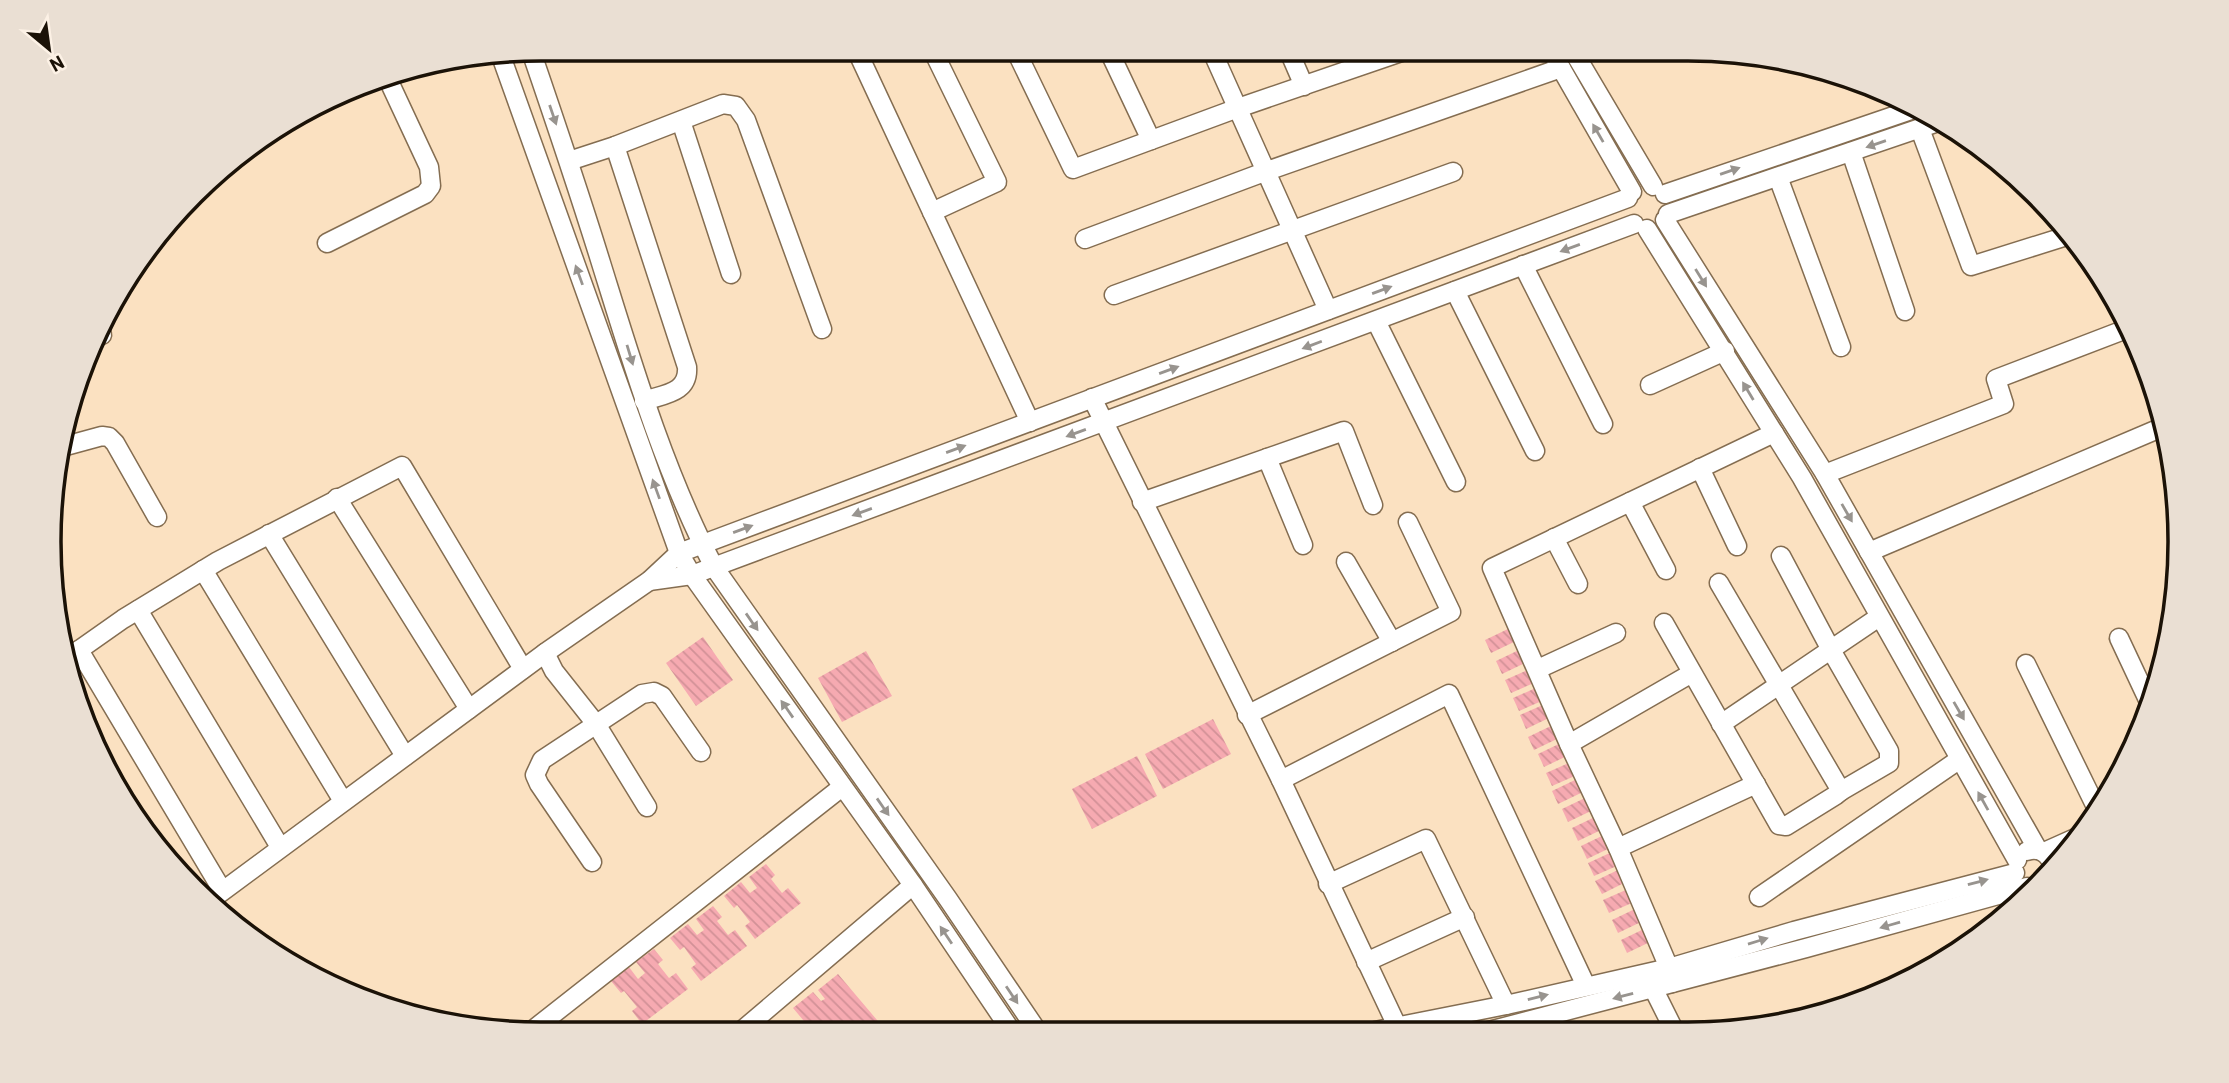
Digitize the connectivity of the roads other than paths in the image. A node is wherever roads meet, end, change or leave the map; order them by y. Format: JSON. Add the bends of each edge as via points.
{"nodes":[{"id":1,"x":535,"y":61,"type":"edge"},
{"id":2,"x":862,"y":61,"type":"edge"},
{"id":3,"x":938,"y":61,"type":"edge"},
{"id":4,"x":1021,"y":61,"type":"edge"},
{"id":5,"x":1114,"y":61,"type":"edge"},
{"id":6,"x":1216,"y":61,"type":"edge"},
{"id":7,"x":1293,"y":61,"type":"edge"},
{"id":8,"x":1376,"y":61,"type":"edge"},
{"id":9,"x":1557,"y":61,"type":"edge"},
{"id":10,"x":1579,"y":61,"type":"edge"},
{"id":11,"x":503,"y":63,"type":"edge"},
{"id":12,"x":1561,"y":68,"type":"junction"},
{"id":13,"x":391,"y":86,"type":"edge"},
{"id":14,"x":1304,"y":86,"type":"junction"},
{"id":15,"x":1238,"y":108,"type":"junction"},
{"id":16,"x":1903,"y":113,"type":"edge"},
{"id":17,"x":681,"y":121,"type":"junction"},
{"id":18,"x":1928,"y":126,"type":"edge"},
{"id":19,"x":1920,"y":129,"type":"junction"},
{"id":20,"x":1151,"y":140,"type":"junction"},
{"id":21,"x":615,"y":146,"type":"junction"},
{"id":22,"x":1851,"y":152,"type":"junction"},
{"id":23,"x":569,"y":161,"type":"junction"},
{"id":24,"x":1267,"y":171,"type":"junction"},
{"id":25,"x":1453,"y":172,"type":"dead end"},
{"id":26,"x":1778,"y":177,"type":"junction"},
{"id":27,"x":1659,"y":190,"type":"junction"},
{"id":28,"x":1630,"y":195,"type":"junction"},
{"id":29,"x":932,"y":212,"type":"junction"},
{"id":30,"x":1667,"y":217,"type":"junction"},
{"id":31,"x":1641,"y":226,"type":"junction"},
{"id":32,"x":1292,"y":230,"type":"junction"},
{"id":33,"x":2060,"y":238,"type":"edge"},
{"id":34,"x":1085,"y":239,"type":"dead end"},
{"id":35,"x":327,"y":243,"type":"dead end"},
{"id":36,"x":1523,"y":265,"type":"junction"},
{"id":37,"x":731,"y":274,"type":"dead end"},
{"id":38,"x":1455,"y":291,"type":"junction"},
{"id":39,"x":1114,"y":295,"type":"dead end"},
{"id":40,"x":1328,"y":310,"type":"junction"},
{"id":41,"x":1905,"y":311,"type":"dead end"},
{"id":42,"x":1376,"y":321,"type":"junction"},
{"id":43,"x":822,"y":329,"type":"dead end"},
{"id":44,"x":2119,"y":332,"type":"edge"},
{"id":45,"x":1841,"y":347,"type":"dead end"},
{"id":46,"x":1725,"y":351,"type":"junction"},
{"id":47,"x":1650,"y":385,"type":"dead end"},
{"id":48,"x":1091,"y":398,"type":"junction"},
{"id":49,"x":644,"y":401,"type":"junction"},
{"id":50,"x":1030,"y":422,"type":"junction"},
{"id":51,"x":1103,"y":423,"type":"junction"},
{"id":52,"x":1604,"y":424,"type":"dead end"},
{"id":53,"x":2154,"y":430,"type":"edge"},
{"id":54,"x":1774,"y":433,"type":"junction"},
{"id":55,"x":71,"y":444,"type":"edge"},
{"id":56,"x":1535,"y":451,"type":"dead end"},
{"id":57,"x":1267,"y":458,"type":"junction"},
{"id":58,"x":1700,"y":468,"type":"junction"},
{"id":59,"x":1825,"y":474,"type":"junction"},
{"id":60,"x":1456,"y":482,"type":"dead end"},
{"id":61,"x":337,"y":498,"type":"junction"},
{"id":62,"x":1142,"y":502,"type":"junction"},
{"id":63,"x":1630,"y":502,"type":"junction"},
{"id":64,"x":1373,"y":505,"type":"dead end"},
{"id":65,"x":157,"y":517,"type":"dead end"},
{"id":66,"x":1408,"y":522,"type":"dead end"},
{"id":67,"x":269,"y":534,"type":"junction"},
{"id":68,"x":1554,"y":538,"type":"junction"},
{"id":69,"x":702,"y":544,"type":"junction"},
{"id":70,"x":1303,"y":545,"type":"dead end"},
{"id":71,"x":1737,"y":546,"type":"dead end"},
{"id":72,"x":1869,"y":552,"type":"junction"},
{"id":73,"x":679,"y":553,"type":"junction"},
{"id":74,"x":1782,"y":556,"type":"dead end"},
{"id":75,"x":1346,"y":562,"type":"dead end"},
{"id":76,"x":714,"y":567,"type":"junction"},
{"id":77,"x":202,"y":570,"type":"junction"},
{"id":78,"x":1666,"y":570,"type":"dead end"},
{"id":79,"x":692,"y":576,"type":"junction"},
{"id":80,"x":649,"y":581,"type":"junction"},
{"id":81,"x":1719,"y":583,"type":"dead end"},
{"id":82,"x":1578,"y":584,"type":"dead end"},
{"id":83,"x":138,"y":610,"type":"junction"},
{"id":84,"x":1879,"y":618,"type":"junction"},
{"id":85,"x":1664,"y":623,"type":"dead end"},
{"id":86,"x":1616,"y":633,"type":"dead end"},
{"id":87,"x":2119,"y":638,"type":"dead end"},
{"id":88,"x":1392,"y":642,"type":"junction"},
{"id":89,"x":1831,"y":650,"type":"junction"},
{"id":90,"x":74,"y":653,"type":"edge"},
{"id":91,"x":545,"y":653,"type":"junction"},
{"id":92,"x":75,"y":655,"type":"edge"},
{"id":93,"x":2026,"y":664,"type":"dead end"},
{"id":94,"x":523,"y":669,"type":"junction"},
{"id":95,"x":1538,"y":669,"type":"junction"},
{"id":96,"x":1692,"y":673,"type":"junction"},
{"id":97,"x":1778,"y":684,"type":"junction"},
{"id":98,"x":2144,"y":690,"type":"edge"},
{"id":99,"x":468,"y":709,"type":"junction"},
{"id":100,"x":1247,"y":715,"type":"junction"},
{"id":101,"x":596,"y":724,"type":"junction"},
{"id":102,"x":1721,"y":724,"type":"junction"},
{"id":103,"x":835,"y":739,"type":"junction"},
{"id":104,"x":1569,"y":744,"type":"junction"},
{"id":105,"x":816,"y":750,"type":"junction"},
{"id":106,"x":701,"y":752,"type":"dead end"},
{"id":107,"x":405,"y":756,"type":"junction"},
{"id":108,"x":1960,"y":759,"type":"junction"},
{"id":109,"x":1281,"y":780,"type":"junction"},
{"id":110,"x":1756,"y":784,"type":"junction"},
{"id":111,"x":842,"y":787,"type":"junction"},
{"id":112,"x":1841,"y":791,"type":"junction"},
{"id":113,"x":2092,"y":799,"type":"edge"},
{"id":114,"x":343,"y":801,"type":"junction"},
{"id":115,"x":648,"y":807,"type":"dead end"},
{"id":116,"x":280,"y":847,"type":"junction"},
{"id":117,"x":1618,"y":848,"type":"junction"},
{"id":118,"x":2045,"y":856,"type":"edge"},
{"id":119,"x":592,"y":862,"type":"dead end"},
{"id":120,"x":2016,"y":866,"type":"junction"},
{"id":121,"x":1328,"y":884,"type":"junction"},
{"id":122,"x":913,"y":885,"type":"junction"},
{"id":123,"x":2023,"y":885,"type":"edge"},
{"id":124,"x":212,"y":890,"type":"edge"},
{"id":125,"x":2018,"y":890,"type":"edge"},
{"id":126,"x":216,"y":895,"type":"edge"},
{"id":127,"x":1759,"y":897,"type":"dead end"},
{"id":128,"x":1465,"y":917,"type":"junction"},
{"id":129,"x":1366,"y":962,"type":"junction"},
{"id":130,"x":1671,"y":976,"type":"junction"},
{"id":131,"x":1586,"y":986,"type":"junction"},
{"id":132,"x":1653,"y":988,"type":"junction"},
{"id":133,"x":1506,"y":1005,"type":"junction"},
{"id":134,"x":543,"y":1022,"type":"edge"},
{"id":135,"x":752,"y":1022,"type":"edge"},
{"id":136,"x":1005,"y":1022,"type":"edge"},
{"id":137,"x":1031,"y":1022,"type":"edge"},
{"id":138,"x":1395,"y":1022,"type":"edge"},
{"id":139,"x":1422,"y":1022,"type":"edge"},
{"id":140,"x":1523,"y":1022,"type":"edge"},
{"id":141,"x":1670,"y":1022,"type":"edge"}],
"edges":[{"from":1,"to":23,"type":"street","one_way":true},
{"from":2,"to":29,"type":"street"},
{"from":3,"to":29,"type":"street","via":[[997,181]]},
{"from":4,"to":20,"type":"street","via":[[1073,169]]},
{"from":5,"to":20,"type":"street"},
{"from":6,"to":15,"type":"street"},
{"from":7,"to":14,"type":"street"},
{"from":8,"to":14,"type":"street"},
{"from":9,"to":12,"type":"street"},
{"from":10,"to":27,"type":"street"},
{"from":73,"to":11,"type":"street","one_way":true},
{"from":12,"to":24,"type":"street"},
{"from":28,"to":12,"type":"street","one_way":true},
{"from":13,"to":35,"type":"street","via":[[429,167],[431,186],[425,194]]},
{"from":14,"to":15,"type":"street"},
{"from":15,"to":20,"type":"street"},
{"from":15,"to":24,"type":"street"},
{"from":27,"to":16,"type":"street","one_way":true},
{"from":17,"to":21,"type":"street"},
{"from":17,"to":37,"type":"street"},
{"from":17,"to":43,"type":"street","via":[[723,104],[741,112]]},
{"from":18,"to":19,"type":"street"},
{"from":19,"to":22,"type":"street","one_way":true},
{"from":19,"to":33,"type":"street","via":[[1971,266]]},
{"from":21,"to":23,"type":"street"},
{"from":21,"to":49,"type":"street","via":[[687,367],[685,384]]},
{"from":22,"to":26,"type":"street"},
{"from":22,"to":41,"type":"street"},
{"from":23,"to":49,"type":"street","one_way":true},
{"from":24,"to":32,"type":"street"},
{"from":24,"to":34,"type":"street"},
{"from":25,"to":32,"type":"street"},
{"from":26,"to":30,"type":"street"},
{"from":26,"to":45,"type":"street"},
{"from":27,"to":28,"type":"street","via":[[1645,186]]},
{"from":27,"to":30,"type":"street","via":[[1669,200]]},
{"from":28,"to":31,"type":"street","via":[[1627,212]]},
{"from":40,"to":28,"type":"street","one_way":true},
{"from":29,"to":50,"type":"street"},
{"from":30,"to":31,"type":"street","via":[[1660,225]]},
{"from":30,"to":59,"type":"street","one_way":true},
{"from":31,"to":36,"type":"street","one_way":true},
{"from":31,"to":46,"type":"street"},
{"from":32,"to":39,"type":"street"},
{"from":32,"to":40,"type":"street"},
{"from":36,"to":38,"type":"street"},
{"from":36,"to":52,"type":"street"},
{"from":38,"to":42,"type":"street"},
{"from":38,"to":56,"type":"street"},
{"from":48,"to":40,"type":"street","one_way":true},
{"from":42,"to":51,"type":"street","one_way":true},
{"from":42,"to":60,"type":"street"},
{"from":44,"to":59,"type":"street","via":[[1996,379],[2004,404]]},
{"from":46,"to":47,"type":"street"},
{"from":54,"to":46,"type":"street","one_way":true},
{"from":48,"to":50,"type":"street"},
{"from":48,"to":51,"type":"street"},
{"from":49,"to":69,"type":"street"},
{"from":69,"to":50,"type":"street","one_way":true},
{"from":51,"to":62,"type":"street"},
{"from":51,"to":76,"type":"street","one_way":true},
{"from":53,"to":72,"type":"street"},
{"from":54,"to":58,"type":"street"},
{"from":54,"to":84,"type":"street"},
{"from":55,"to":65,"type":"street","via":[[109,437]]},
{"from":57,"to":62,"type":"street"},
{"from":57,"to":64,"type":"street","via":[[1344,431]]},
{"from":57,"to":70,"type":"street"},
{"from":58,"to":63,"type":"street"},
{"from":58,"to":71,"type":"street"},
{"from":59,"to":72,"type":"street","one_way":true},
{"from":61,"to":67,"type":"street"},
{"from":61,"to":94,"type":"street","via":[[402,466]]},
{"from":61,"to":99,"type":"street"},
{"from":62,"to":100,"type":"street"},
{"from":63,"to":68,"type":"street"},
{"from":63,"to":78,"type":"street"},
{"from":66,"to":88,"type":"street","via":[[1451,612]]},
{"from":67,"to":77,"type":"street"},
{"from":67,"to":107,"type":"street"},
{"from":68,"to":82,"type":"street"},
{"from":68,"to":95,"type":"street","via":[[1492,568]]},
{"from":69,"to":73,"type":"street"},
{"from":69,"to":76,"type":"street"},
{"from":72,"to":118,"type":"street","one_way":true},
{"from":73,"to":79,"type":"street"},
{"from":73,"to":80,"type":"street"},
{"from":74,"to":89,"type":"street"},
{"from":75,"to":88,"type":"street"},
{"from":76,"to":79,"type":"street"},
{"from":76,"to":103,"type":"street","one_way":true},
{"from":77,"to":83,"type":"street"},
{"from":77,"to":114,"type":"street"},
{"from":79,"to":80,"type":"street"},
{"from":105,"to":79,"type":"street","one_way":true},
{"from":80,"to":91,"type":"street"},
{"from":81,"to":97,"type":"street"},
{"from":83,"to":90,"type":"street"},
{"from":83,"to":116,"type":"street"},
{"from":84,"to":89,"type":"street"},
{"from":84,"to":108,"type":"street"},
{"from":85,"to":96,"type":"street"},
{"from":86,"to":95,"type":"street"},
{"from":87,"to":98,"type":"street"},
{"from":88,"to":100,"type":"street"},
{"from":89,"to":97,"type":"street"},
{"from":89,"to":112,"type":"street","via":[[1889,751],[1889,763]]},
{"from":91,"to":94,"type":"street"},
{"from":91,"to":101,"type":"street"},
{"from":92,"to":124,"type":"street"},
{"from":93,"to":113,"type":"street"},
{"from":94,"to":99,"type":"street"},
{"from":95,"to":104,"type":"street"},
{"from":96,"to":102,"type":"street"},
{"from":96,"to":104,"type":"street"},
{"from":97,"to":102,"type":"street"},
{"from":97,"to":112,"type":"street"},
{"from":99,"to":107,"type":"street"},
{"from":100,"to":109,"type":"street"},
{"from":101,"to":106,"type":"street","via":[[642,694],[654,692],[662,696]]},
{"from":101,"to":115,"type":"street"},
{"from":101,"to":119,"type":"street","via":[[542,761],[535,775]]},
{"from":102,"to":110,"type":"street"},
{"from":103,"to":105,"type":"street"},
{"from":103,"to":137,"type":"street","one_way":true},
{"from":104,"to":117,"type":"street"},
{"from":105,"to":111,"type":"street"},
{"from":107,"to":114,"type":"street"},
{"from":120,"to":108,"type":"street","one_way":true},
{"from":108,"to":127,"type":"street"},
{"from":109,"to":121,"type":"street"},
{"from":109,"to":131,"type":"street","via":[[1449,694]]},
{"from":110,"to":112,"type":"street","via":[[1779,825]]},
{"from":110,"to":117,"type":"street"},
{"from":111,"to":122,"type":"street"},
{"from":111,"to":134,"type":"street"},
{"from":114,"to":116,"type":"street"},
{"from":116,"to":126,"type":"street"},
{"from":117,"to":130,"type":"street"},
{"from":118,"to":120,"type":"street","via":[[2025,851]]},
{"from":120,"to":123,"type":"street"},
{"from":130,"to":120,"type":"street","one_way":true,"via":[[1794,931]]},
{"from":121,"to":128,"type":"street","via":[[1426,839]]},
{"from":121,"to":129,"type":"street"},
{"from":122,"to":135,"type":"street"},
{"from":136,"to":122,"type":"street","one_way":true},
{"from":125,"to":130,"type":"street","one_way":true},
{"from":128,"to":129,"type":"street"},
{"from":128,"to":133,"type":"street"},
{"from":129,"to":138,"type":"street"},
{"from":130,"to":131,"type":"street"},
{"from":130,"to":132,"type":"street"},
{"from":133,"to":131,"type":"street","one_way":true},
{"from":132,"to":140,"type":"street","one_way":true},
{"from":132,"to":141,"type":"street"},
{"from":133,"to":139,"type":"street"}]}
